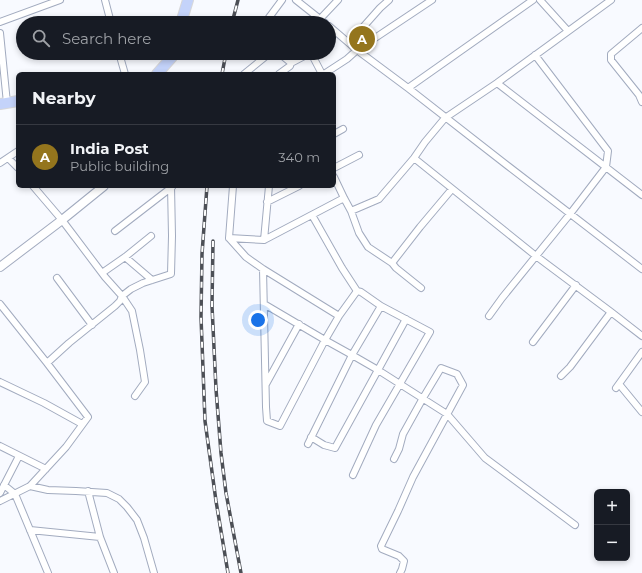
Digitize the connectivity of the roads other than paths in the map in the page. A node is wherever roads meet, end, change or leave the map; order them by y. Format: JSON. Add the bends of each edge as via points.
{"nodes":[{"id":1,"x":60,"y":0,"type":"edge"},
{"id":2,"x":105,"y":0,"type":"edge"},
{"id":3,"x":188,"y":0,"type":"edge"},
{"id":4,"x":282,"y":0,"type":"edge"},
{"id":5,"x":296,"y":0,"type":"edge"},
{"id":6,"x":338,"y":0,"type":"edge"},
{"id":7,"x":389,"y":0,"type":"edge"},
{"id":8,"x":432,"y":0,"type":"edge"},
{"id":9,"x":533,"y":0,"type":"edge"},
{"id":10,"x":540,"y":0,"type":"edge"},
{"id":11,"x":611,"y":0,"type":"edge"},
{"id":12,"x":16,"y":16,"type":"edge"},
{"id":13,"x":16,"y":16,"type":"edge"},
{"id":14,"x":109,"y":16,"type":"edge"},
{"id":15,"x":183,"y":16,"type":"edge"},
{"id":16,"x":270,"y":16,"type":"edge"},
{"id":17,"x":317,"y":16,"type":"edge"},
{"id":18,"x":327,"y":16,"type":"edge"},
{"id":19,"x":0,"y":22,"type":"edge"},
{"id":20,"x":642,"y":28,"type":"edge"},
{"id":21,"x":568,"y":31,"type":"junction"},
{"id":22,"x":336,"y":32,"type":"edge"},
{"id":23,"x":0,"y":33,"type":"edge"},
{"id":24,"x":349,"y":43,"type":"junction"},
{"id":25,"x":357,"y":50,"type":"junction"},
{"id":26,"x":535,"y":55,"type":"junction"},
{"id":27,"x":122,"y":60,"type":"edge"},
{"id":28,"x":169,"y":60,"type":"edge"},
{"id":29,"x":261,"y":60,"type":"edge"},
{"id":30,"x":288,"y":60,"type":"edge"},
{"id":31,"x":298,"y":60,"type":"edge"},
{"id":32,"x":315,"y":60,"type":"edge"},
{"id":33,"x":292,"y":63,"type":"junction"},
{"id":34,"x":125,"y":72,"type":"edge"},
{"id":35,"x":159,"y":72,"type":"edge"},
{"id":36,"x":246,"y":72,"type":"edge"},
{"id":37,"x":282,"y":72,"type":"edge"},
{"id":38,"x":322,"y":72,"type":"edge"},
{"id":39,"x":326,"y":72,"type":"edge"},
{"id":40,"x":497,"y":83,"type":"junction"},
{"id":41,"x":408,"y":88,"type":"junction"},
{"id":42,"x":16,"y":101,"type":"edge"},
{"id":43,"x":642,"y":102,"type":"edge"},
{"id":44,"x":4,"y":104,"type":"edge"},
{"id":45,"x":445,"y":118,"type":"junction"},
{"id":46,"x":344,"y":129,"type":"dead end"},
{"id":47,"x":336,"y":133,"type":"edge"},
{"id":48,"x":16,"y":152,"type":"edge"},
{"id":49,"x":359,"y":154,"type":"dead end"},
{"id":50,"x":8,"y":158,"type":"junction"},
{"id":51,"x":414,"y":158,"type":"junction"},
{"id":52,"x":0,"y":163,"type":"edge"},
{"id":53,"x":16,"y":166,"type":"edge"},
{"id":54,"x":336,"y":167,"type":"edge"},
{"id":55,"x":606,"y":167,"type":"junction"},
{"id":56,"x":336,"y":181,"type":"edge"},
{"id":57,"x":35,"y":188,"type":"edge"},
{"id":58,"x":102,"y":188,"type":"edge"},
{"id":59,"x":170,"y":188,"type":"edge"},
{"id":60,"x":171,"y":188,"type":"edge"},
{"id":61,"x":233,"y":188,"type":"edge"},
{"id":62,"x":269,"y":188,"type":"edge"},
{"id":63,"x":295,"y":188,"type":"edge"},
{"id":64,"x":452,"y":189,"type":"junction"},
{"id":65,"x":642,"y":195,"type":"edge"},
{"id":66,"x":344,"y":198,"type":"junction"},
{"id":67,"x":267,"y":202,"type":"junction"},
{"id":68,"x":351,"y":211,"type":"junction"},
{"id":69,"x":570,"y":214,"type":"junction"},
{"id":70,"x":312,"y":215,"type":"junction"},
{"id":71,"x":62,"y":220,"type":"junction"},
{"id":72,"x":116,"y":231,"type":"dead end"},
{"id":73,"x":151,"y":236,"type":"dead end"},
{"id":74,"x":229,"y":238,"type":"junction"},
{"id":75,"x":264,"y":240,"type":"junction"},
{"id":76,"x":536,"y":256,"type":"junction"},
{"id":77,"x":125,"y":257,"type":"junction"},
{"id":78,"x":392,"y":263,"type":"junction"},
{"id":79,"x":0,"y":267,"type":"edge"},
{"id":80,"x":263,"y":269,"type":"junction"},
{"id":81,"x":642,"y":269,"type":"edge"},
{"id":82,"x":102,"y":273,"type":"junction"},
{"id":83,"x":57,"y":278,"type":"dead end"},
{"id":84,"x":152,"y":280,"type":"junction"},
{"id":85,"x":576,"y":285,"type":"junction"},
{"id":86,"x":422,"y":288,"type":"dead end"},
{"id":87,"x":357,"y":291,"type":"junction"},
{"id":88,"x":122,"y":296,"type":"junction"},
{"id":89,"x":0,"y":304,"type":"edge"},
{"id":90,"x":264,"y":304,"type":"junction"},
{"id":91,"x":382,"y":306,"type":"junction"},
{"id":92,"x":611,"y":312,"type":"junction"},
{"id":93,"x":339,"y":316,"type":"junction"},
{"id":94,"x":489,"y":316,"type":"dead end"},
{"id":95,"x":406,"y":319,"type":"junction"},
{"id":96,"x":299,"y":324,"type":"junction"},
{"id":97,"x":92,"y":325,"type":"junction"},
{"id":98,"x":642,"y":336,"type":"edge"},
{"id":99,"x":325,"y":340,"type":"junction"},
{"id":100,"x":533,"y":342,"type":"dead end"},
{"id":101,"x":642,"y":352,"type":"edge"},
{"id":102,"x":352,"y":355,"type":"junction"},
{"id":103,"x":47,"y":363,"type":"junction"},
{"id":104,"x":378,"y":370,"type":"junction"},
{"id":105,"x":560,"y":376,"type":"dead end"},
{"id":106,"x":0,"y":382,"type":"edge"},
{"id":107,"x":265,"y":384,"type":"junction"},
{"id":108,"x":401,"y":384,"type":"junction"},
{"id":109,"x":135,"y":396,"type":"dead end"},
{"id":110,"x":423,"y":398,"type":"junction"},
{"id":111,"x":642,"y":412,"type":"edge"},
{"id":112,"x":447,"y":414,"type":"junction"},
{"id":113,"x":82,"y":424,"type":"junction"},
{"id":114,"x":311,"y":437,"type":"junction"},
{"id":115,"x":308,"y":444,"type":"dead end"},
{"id":116,"x":0,"y":446,"type":"edge"},
{"id":117,"x":19,"y":456,"type":"junction"},
{"id":118,"x":394,"y":459,"type":"dead end"},
{"id":119,"x":46,"y":469,"type":"junction"},
{"id":120,"x":353,"y":475,"type":"dead end"},
{"id":121,"x":4,"y":485,"type":"junction"},
{"id":122,"x":30,"y":486,"type":"junction"},
{"id":123,"x":88,"y":492,"type":"junction"},
{"id":124,"x":0,"y":493,"type":"edge"},
{"id":125,"x":15,"y":494,"type":"junction"},
{"id":126,"x":0,"y":501,"type":"edge"},
{"id":127,"x":575,"y":525,"type":"dead end"},
{"id":128,"x":30,"y":530,"type":"junction"},
{"id":129,"x":100,"y":537,"type":"junction"},
{"id":130,"x":48,"y":573,"type":"edge"},
{"id":131,"x":114,"y":573,"type":"edge"},
{"id":132,"x":154,"y":573,"type":"edge"},
{"id":133,"x":400,"y":573,"type":"edge"}],
"edges":[{"from":1,"to":13,"type":"street"},
{"from":2,"to":14,"type":"street"},
{"from":3,"to":15,"type":"main road"},
{"from":4,"to":16,"type":"street"},
{"from":5,"to":17,"type":"street"},
{"from":6,"to":18,"type":"street"},
{"from":7,"to":24,"type":"street"},
{"from":8,"to":25,"type":"street"},
{"from":9,"to":41,"type":"street"},
{"from":10,"to":21,"type":"street"},
{"from":11,"to":21,"type":"street"},
{"from":12,"to":19,"type":"street"},
{"from":20,"to":43,"type":"street","via":[[611,54],[611,60]]},
{"from":21,"to":26,"type":"street"},
{"from":22,"to":24,"type":"street"},
{"from":23,"to":44,"type":"street"},
{"from":24,"to":25,"type":"street"},
{"from":25,"to":39,"type":"street"},
{"from":25,"to":41,"type":"street"},
{"from":26,"to":40,"type":"street"},
{"from":26,"to":55,"type":"street","via":[[608,150]]},
{"from":27,"to":34,"type":"street"},
{"from":28,"to":35,"type":"main road"},
{"from":29,"to":36,"type":"street"},
{"from":30,"to":33,"type":"street"},
{"from":31,"to":33,"type":"street"},
{"from":32,"to":38,"type":"street"},
{"from":33,"to":37,"type":"street"},
{"from":40,"to":45,"type":"street"},
{"from":40,"to":55,"type":"street"},
{"from":41,"to":45,"type":"street"},
{"from":42,"to":44,"type":"main road"},
{"from":45,"to":51,"type":"street"},
{"from":45,"to":69,"type":"street"},
{"from":46,"to":47,"type":"street"},
{"from":48,"to":50,"type":"street"},
{"from":49,"to":54,"type":"street"},
{"from":50,"to":52,"type":"street"},
{"from":50,"to":53,"type":"street"},
{"from":51,"to":64,"type":"street"},
{"from":51,"to":68,"type":"street","via":[[379,199]]},
{"from":55,"to":65,"type":"street"},
{"from":55,"to":69,"type":"street"},
{"from":56,"to":66,"type":"street"},
{"from":57,"to":71,"type":"street"},
{"from":58,"to":71,"type":"street"},
{"from":59,"to":72,"type":"street"},
{"from":60,"to":84,"type":"street","via":[[171,274]]},
{"from":61,"to":74,"type":"street"},
{"from":62,"to":67,"type":"street"},
{"from":63,"to":67,"type":"street"},
{"from":64,"to":76,"type":"street"},
{"from":64,"to":78,"type":"street"},
{"from":66,"to":68,"type":"street"},
{"from":66,"to":70,"type":"street"},
{"from":67,"to":75,"type":"street"},
{"from":68,"to":78,"type":"street","via":[[359,233],[368,247]]},
{"from":69,"to":76,"type":"street"},
{"from":69,"to":81,"type":"street"},
{"from":70,"to":75,"type":"street"},
{"from":70,"to":87,"type":"street"},
{"from":71,"to":79,"type":"street"},
{"from":71,"to":82,"type":"street"},
{"from":73,"to":77,"type":"street"},
{"from":74,"to":75,"type":"street"},
{"from":74,"to":80,"type":"street","via":[[246,257]]},
{"from":76,"to":85,"type":"street"},
{"from":76,"to":94,"type":"street"},
{"from":77,"to":82,"type":"street"},
{"from":77,"to":84,"type":"street"},
{"from":78,"to":86,"type":"street"},
{"from":80,"to":90,"type":"street"},
{"from":80,"to":93,"type":"street"},
{"from":82,"to":88,"type":"street"},
{"from":83,"to":97,"type":"street"},
{"from":84,"to":88,"type":"street"},
{"from":85,"to":92,"type":"street"},
{"from":85,"to":100,"type":"street"},
{"from":87,"to":91,"type":"street"},
{"from":87,"to":93,"type":"street"},
{"from":88,"to":97,"type":"street","via":[[115,306]]},
{"from":88,"to":109,"type":"street","via":[[132,311],[145,382]]},
{"from":89,"to":103,"type":"street"},
{"from":90,"to":96,"type":"street"},
{"from":90,"to":107,"type":"street"},
{"from":91,"to":95,"type":"street"},
{"from":91,"to":102,"type":"street"},
{"from":92,"to":98,"type":"street"},
{"from":92,"to":105,"type":"street","via":[[570,367]]},
{"from":93,"to":99,"type":"street"},
{"from":95,"to":104,"type":"street"},
{"from":95,"to":108,"type":"street","via":[[430,332]]},
{"from":96,"to":99,"type":"street"},
{"from":96,"to":107,"type":"street"},
{"from":97,"to":103,"type":"street"},
{"from":99,"to":102,"type":"street"},
{"from":99,"to":107,"type":"street","via":[[280,426],[267,421]]},
{"from":101,"to":111,"type":"street","via":[[617,386]]},
{"from":102,"to":104,"type":"street"},
{"from":102,"to":114,"type":"street"},
{"from":103,"to":113,"type":"street","via":[[88,417]]},
{"from":104,"to":108,"type":"street"},
{"from":104,"to":114,"type":"street","via":[[335,448]]},
{"from":106,"to":113,"type":"street"},
{"from":108,"to":110,"type":"street"},
{"from":108,"to":120,"type":"street","via":[[376,425]]},
{"from":110,"to":112,"type":"street"},
{"from":110,"to":112,"type":"street","via":[[441,368],[458,374],[463,385]]},
{"from":110,"to":118,"type":"street","via":[[403,434]]},
{"from":112,"to":127,"type":"street","via":[[485,458]]},
{"from":112,"to":133,"type":"street","via":[[413,477],[382,546],[382,549],[404,561]]},
{"from":113,"to":119,"type":"street"},
{"from":114,"to":115,"type":"street"},
{"from":116,"to":117,"type":"street"},
{"from":117,"to":119,"type":"street"},
{"from":117,"to":121,"type":"street"},
{"from":119,"to":122,"type":"street"},
{"from":121,"to":124,"type":"street"},
{"from":121,"to":125,"type":"street"},
{"from":122,"to":123,"type":"street","via":[[48,490]]},
{"from":122,"to":125,"type":"street"},
{"from":123,"to":129,"type":"street"},
{"from":123,"to":132,"type":"street","via":[[107,493],[119,499],[137,520]]},
{"from":125,"to":126,"type":"street"},
{"from":125,"to":128,"type":"street"},
{"from":128,"to":129,"type":"street"},
{"from":128,"to":130,"type":"street"},
{"from":129,"to":131,"type":"street"}]}
